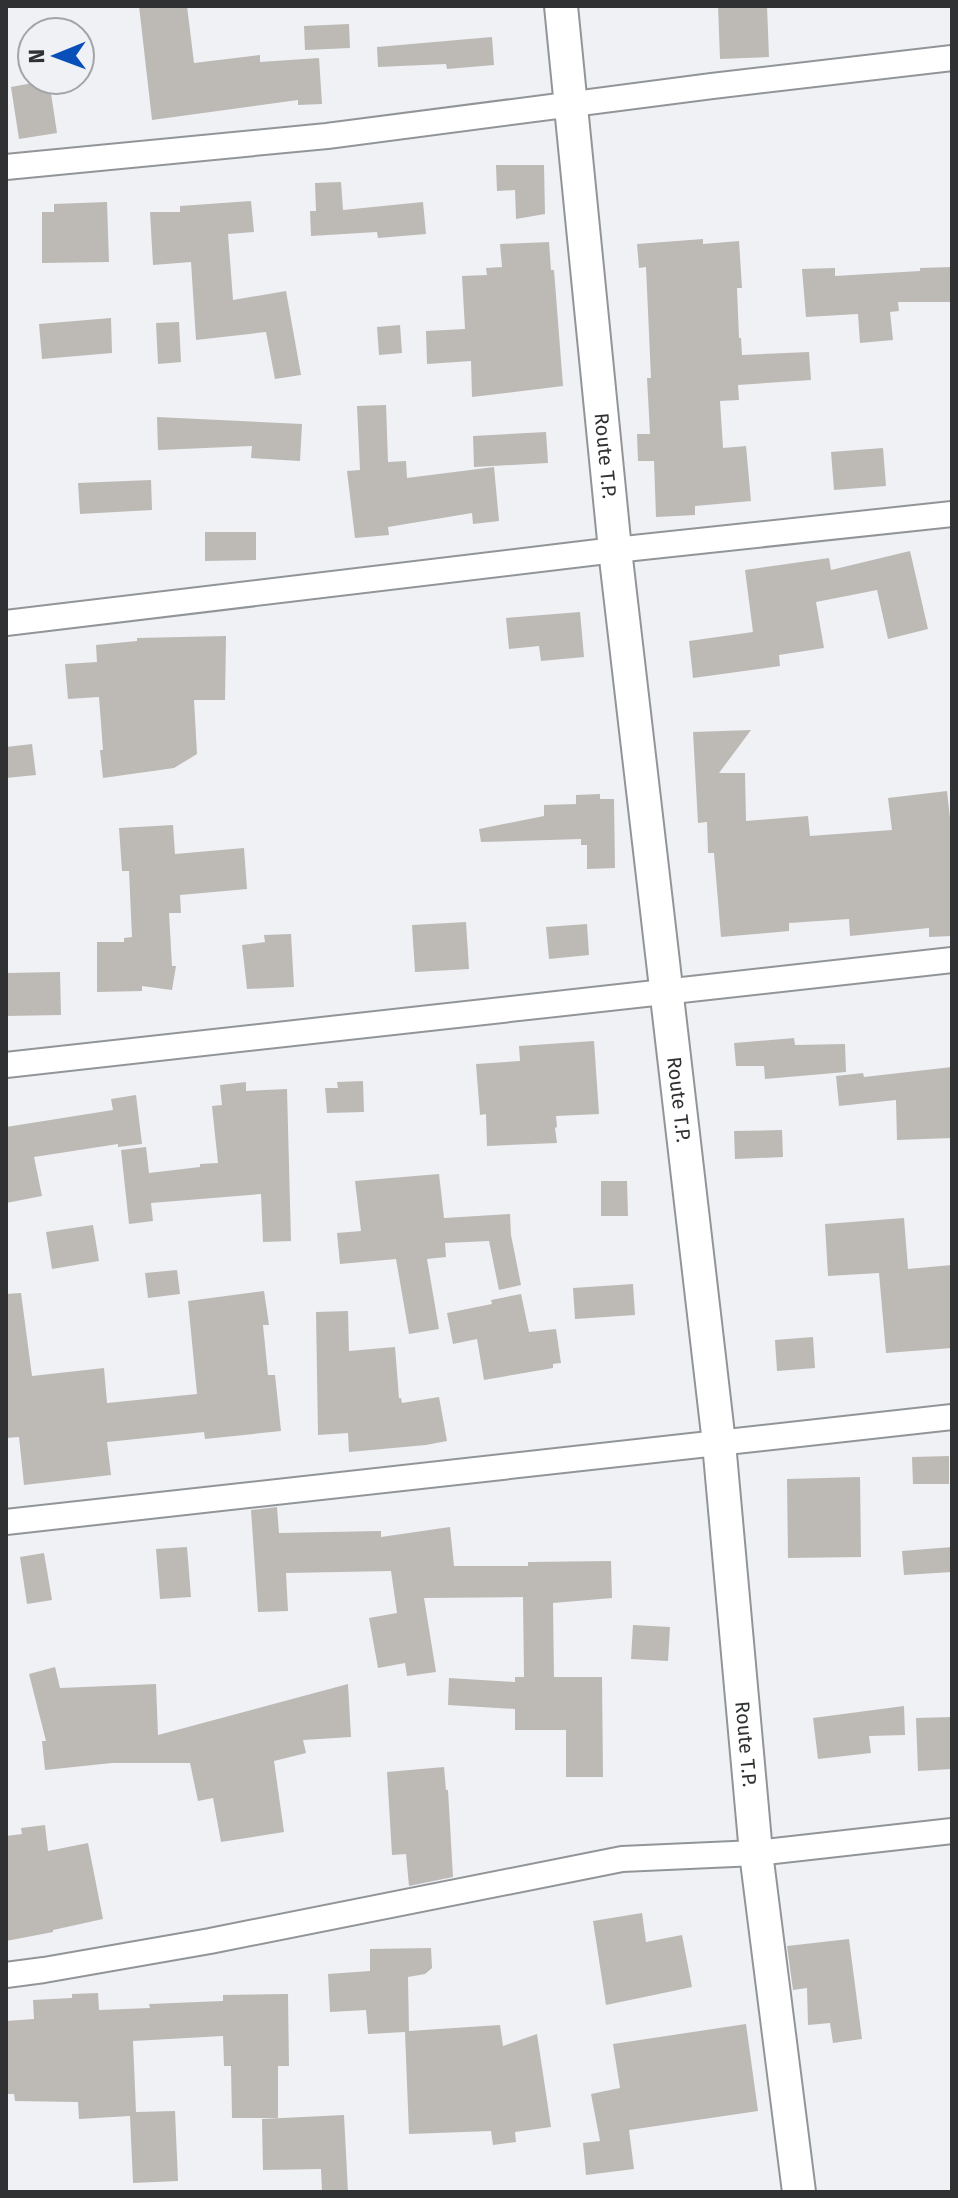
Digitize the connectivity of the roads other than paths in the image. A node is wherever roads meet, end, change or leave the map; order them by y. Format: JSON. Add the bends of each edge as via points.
{"nodes":[{"id":1,"x":561,"y":6,"type":"edge"},
{"id":2,"x":952,"y":58,"type":"edge"},
{"id":3,"x":571,"y":106,"type":"junction"},
{"id":4,"x":6,"y":167,"type":"edge"},
{"id":5,"x":952,"y":514,"type":"edge"},
{"id":6,"x":615,"y":550,"type":"junction"},
{"id":7,"x":6,"y":623,"type":"edge"},
{"id":8,"x":952,"y":960,"type":"edge"},
{"id":9,"x":665,"y":992,"type":"junction"},
{"id":10,"x":6,"y":1065,"type":"edge"},
{"id":11,"x":952,"y":1417,"type":"edge"},
{"id":12,"x":719,"y":1443,"type":"junction"},
{"id":13,"x":6,"y":1522,"type":"edge"},
{"id":14,"x":952,"y":1831,"type":"edge"},
{"id":15,"x":756,"y":1853,"type":"junction"},
{"id":16,"x":6,"y":1975,"type":"edge"},
{"id":17,"x":799,"y":2192,"type":"edge"}],
"edges":[{"from":1,"to":3,"type":"street","name":"Route T.P."},
{"from":2,"to":3,"type":"street"},
{"from":3,"to":4,"type":"street"},
{"from":3,"to":6,"type":"street","name":"Route T.P."},
{"from":5,"to":6,"type":"street"},
{"from":6,"to":7,"type":"street"},
{"from":6,"to":9,"type":"street","name":"Route T.P."},
{"from":8,"to":9,"type":"street"},
{"from":9,"to":10,"type":"street"},
{"from":9,"to":12,"type":"street","name":"Route T.P."},
{"from":11,"to":12,"type":"street"},
{"from":12,"to":13,"type":"street"},
{"from":12,"to":15,"type":"street","name":"Route T.P."},
{"from":14,"to":15,"type":"street"},
{"from":15,"to":16,"type":"street","via":[[622,1859],[210,1941]]},
{"from":15,"to":17,"type":"street","name":"Route T.P."}]}
